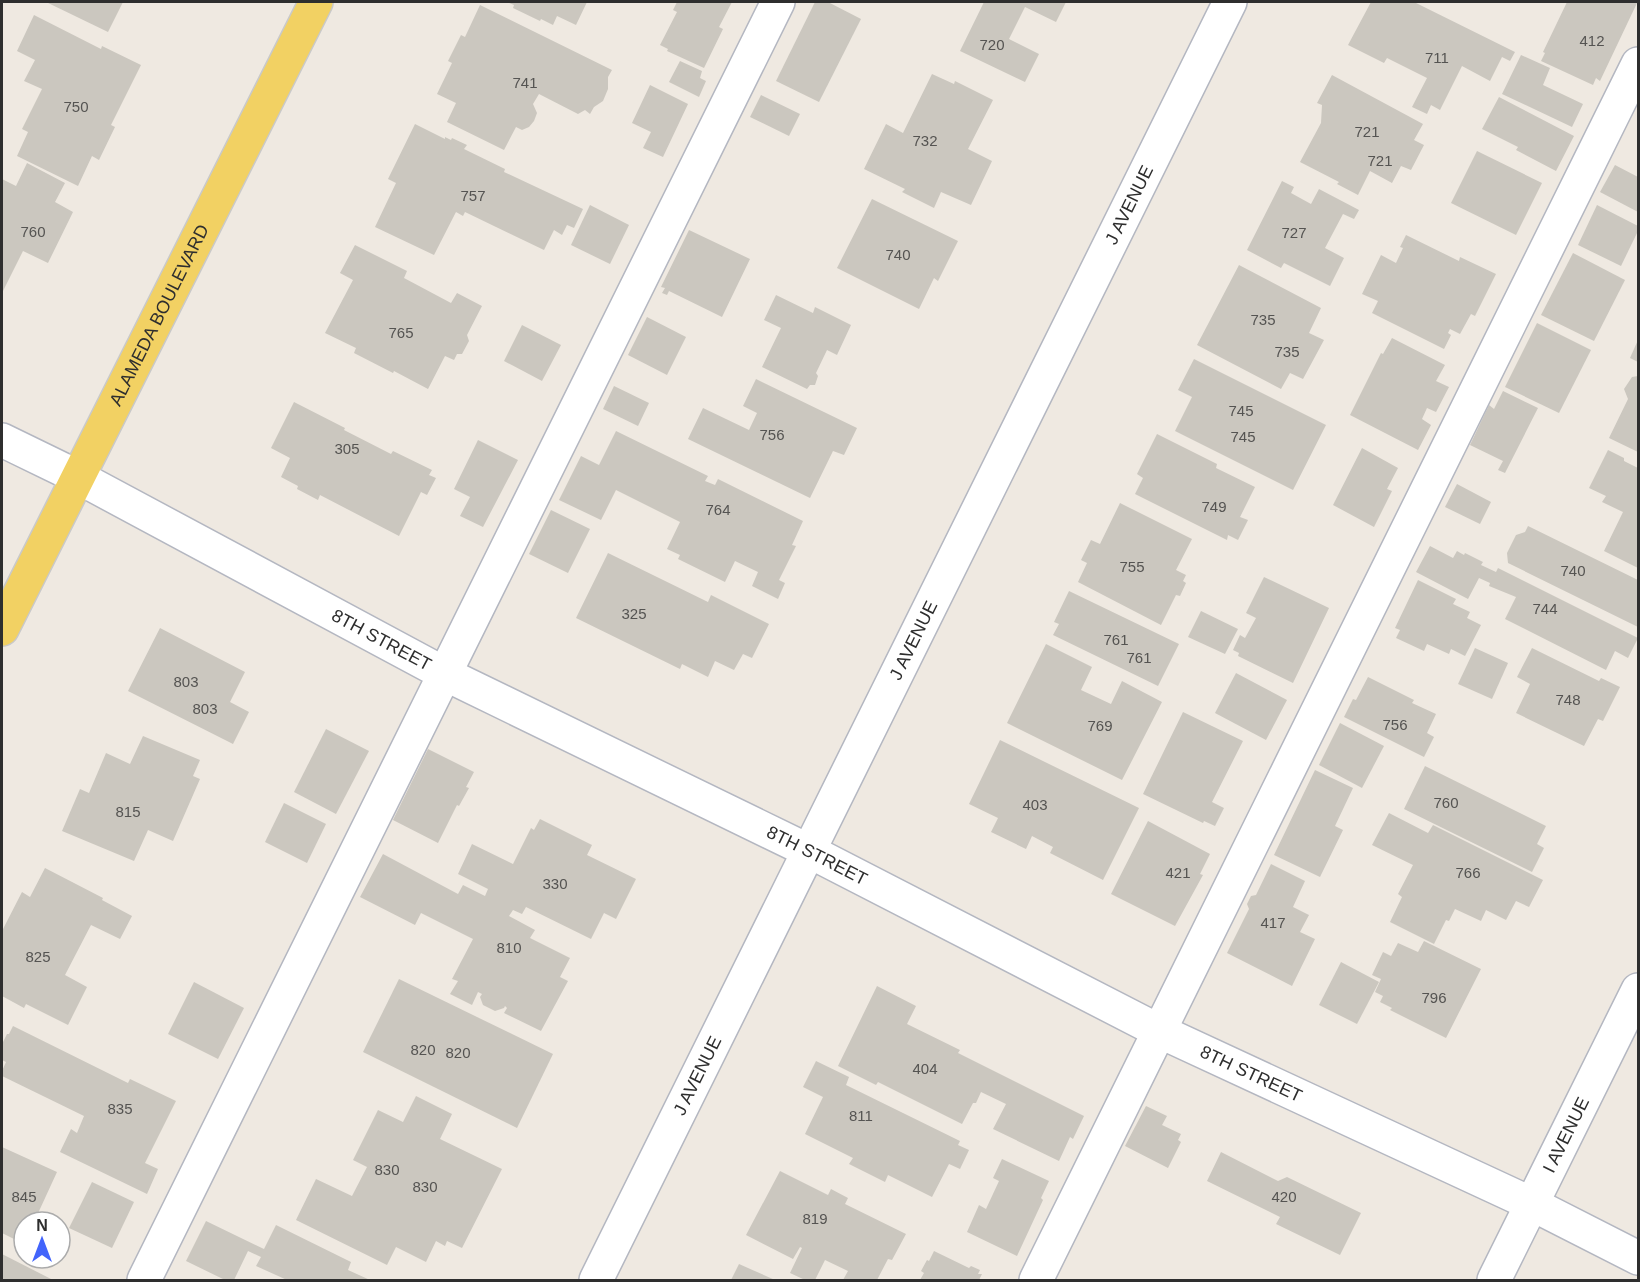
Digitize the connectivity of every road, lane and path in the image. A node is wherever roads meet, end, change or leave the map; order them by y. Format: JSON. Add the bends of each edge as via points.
{"nodes":[{"id":1,"x":316,"y":2,"type":"edge"},
{"id":2,"x":778,"y":2,"type":"edge"},
{"id":3,"x":1230,"y":2,"type":"edge"},
{"id":4,"x":1638,"y":64,"type":"edge"},
{"id":5,"x":2,"y":440,"type":"edge"},
{"id":6,"x":78,"y":477,"type":"junction"},
{"id":7,"x":2,"y":629,"type":"edge"},
{"id":8,"x":445,"y":674,"type":"junction"},
{"id":9,"x":809,"y":851,"type":"junction"},
{"id":10,"x":1638,"y":990,"type":"edge"},
{"id":11,"x":1159,"y":1031,"type":"junction"},
{"id":12,"x":1532,"y":1204,"type":"junction"},
{"id":13,"x":1638,"y":1258,"type":"edge"},
{"id":14,"x":144,"y":1281,"type":"edge"},
{"id":15,"x":596,"y":1281,"type":"edge"},
{"id":16,"x":1035,"y":1281,"type":"edge"},
{"id":17,"x":1494,"y":1281,"type":"edge"}],
"edges":[{"from":1,"to":6,"type":"main road","name":"ALAMEDA BOULEVARD"},
{"from":2,"to":8,"type":"street"},
{"from":3,"to":9,"type":"street","name":"J AVENUE"},
{"from":4,"to":11,"type":"street"},
{"from":5,"to":6,"type":"street","name":"8TH STREET"},
{"from":6,"to":7,"type":"main road","name":"ALAMEDA BOULEVARD"},
{"from":6,"to":8,"type":"street","name":"8TH STREET"},
{"from":8,"to":9,"type":"street","name":"8TH STREET"},
{"from":8,"to":14,"type":"street"},
{"from":9,"to":11,"type":"street","name":"8TH STREET"},
{"from":9,"to":15,"type":"street","name":"J AVENUE"},
{"from":10,"to":12,"type":"street","name":"I AVENUE"},
{"from":11,"to":12,"type":"street","name":"8TH STREET"},
{"from":11,"to":16,"type":"street"},
{"from":12,"to":13,"type":"street","name":"8TH STREET"},
{"from":12,"to":17,"type":"street","name":"I AVENUE"}]}
